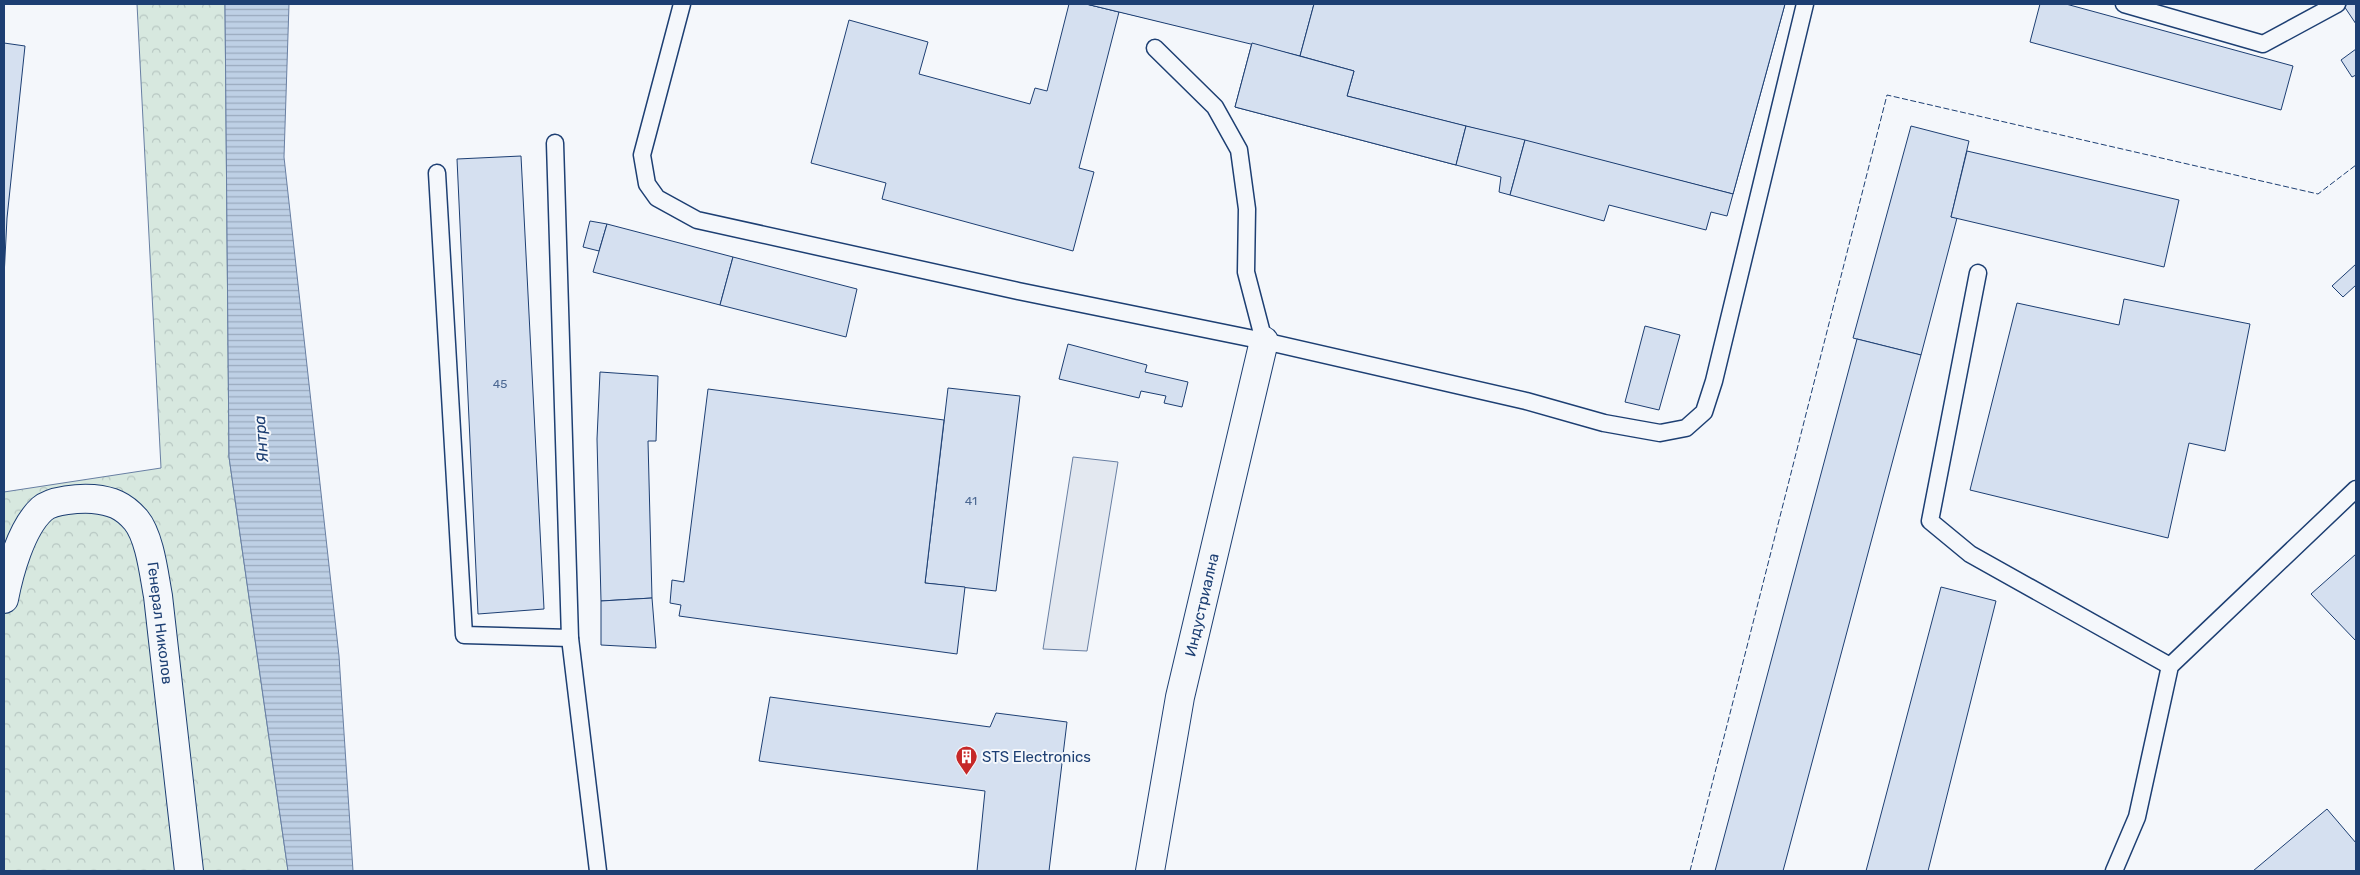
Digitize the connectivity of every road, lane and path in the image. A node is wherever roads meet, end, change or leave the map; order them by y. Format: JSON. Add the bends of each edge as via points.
{"nodes":[{"id":1,"x":682,"y":4,"type":"edge"},
{"id":2,"x":1805,"y":4,"type":"edge"},
{"id":3,"x":2124,"y":4,"type":"edge"},
{"id":4,"x":2337,"y":4,"type":"edge"},
{"id":5,"x":1155,"y":48,"type":"dead end"},
{"id":6,"x":554,"y":143,"type":"dead end"},
{"id":7,"x":437,"y":173,"type":"dead end"},
{"id":8,"x":1978,"y":273,"type":"dead end"},
{"id":9,"x":1264,"y":340,"type":"junction"},
{"id":10,"x":2356,"y":490,"type":"edge"},
{"id":11,"x":4,"y":600,"type":"edge"},
{"id":12,"x":570,"y":638,"type":"junction"},
{"id":13,"x":2170,"y":666,"type":"junction"},
{"id":14,"x":190,"y":871,"type":"edge"},
{"id":15,"x":598,"y":871,"type":"edge"},
{"id":16,"x":1150,"y":871,"type":"edge"},
{"id":17,"x":2114,"y":871,"type":"edge"}],
"edges":[{"from":1,"to":9,"type":"lane","via":[[642,155],[647,184],[657,198],[673,208],[698,220],[1018,291]]},
{"from":2,"to":9,"type":"lane","via":[[1714,381],[1704,412],[1686,428],[1660,433],[1604,423],[1526,401]]},
{"from":3,"to":4,"type":"lane","via":[[2263,44]]},
{"from":5,"to":9,"type":"lane","via":[[1214,107],[1240,150],[1247,209],[1246,272]]},
{"from":6,"to":12,"type":"lane"},
{"from":7,"to":12,"type":"lane","via":[[464,635]]},
{"from":8,"to":13,"type":"lane","via":[[1930,521],[1970,554]]},
{"from":9,"to":16,"type":"street","name":"Индустриална","via":[[1180,697]]},
{"from":10,"to":13,"type":"lane"},
{"from":11,"to":14,"type":"street","name":"Генерал Николов","via":[[9,573],[25,534],[42,508],[76,497],[114,502],[136,521],[151,555],[158,596]]},
{"from":12,"to":15,"type":"lane"},
{"from":13,"to":17,"type":"lane","via":[[2137,817]]}]}
